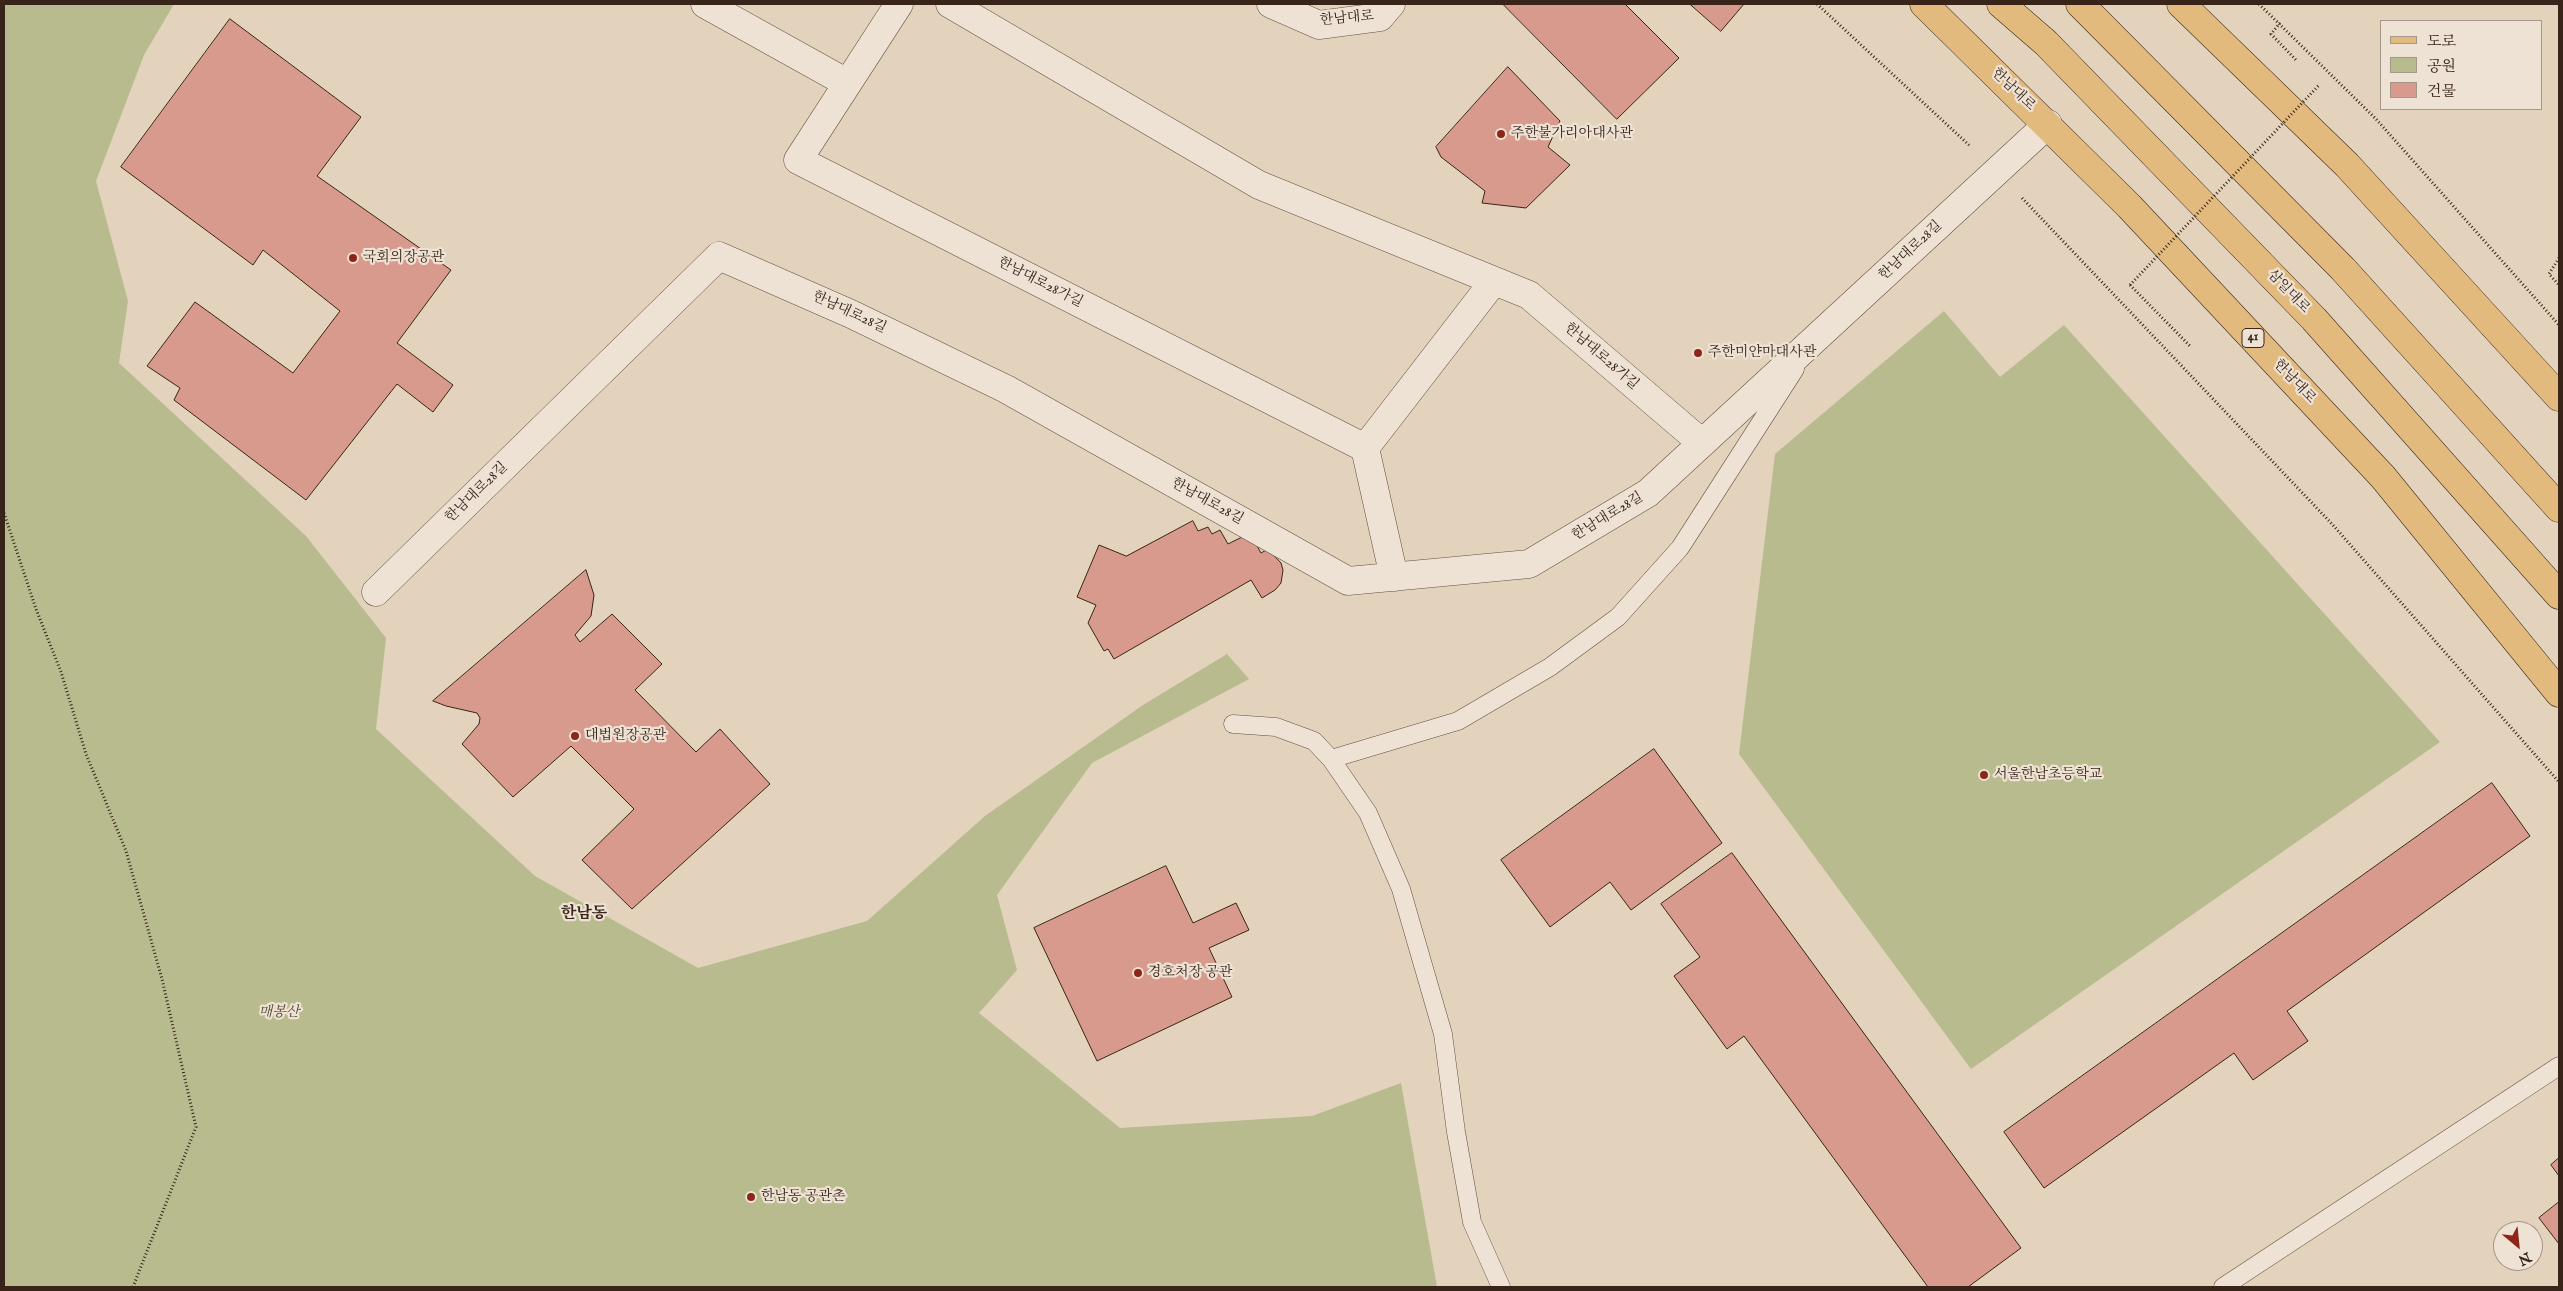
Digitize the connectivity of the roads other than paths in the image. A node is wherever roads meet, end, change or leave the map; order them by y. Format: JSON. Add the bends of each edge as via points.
{"nodes":[{"id":1,"x":704,"y":4,"type":"edge"},
{"id":2,"x":899,"y":4,"type":"edge"},
{"id":3,"x":950,"y":4,"type":"edge"},
{"id":4,"x":1271,"y":4,"type":"edge"},
{"id":5,"x":1391,"y":4,"type":"edge"},
{"id":6,"x":1924,"y":4,"type":"edge"},
{"id":7,"x":2001,"y":4,"type":"edge"},
{"id":8,"x":2080,"y":4,"type":"edge"},
{"id":9,"x":2181,"y":4,"type":"edge"},
{"id":10,"x":847,"y":83,"type":"junction"},
{"id":11,"x":2048,"y":124,"type":"junction"},
{"id":12,"x":1494,"y":281,"type":"junction"},
{"id":13,"x":1812,"y":341,"type":"junction"},
{"id":14,"x":2559,"y":397,"type":"edge"},
{"id":15,"x":1702,"y":443,"type":"junction"},
{"id":16,"x":1365,"y":448,"type":"junction"},
{"id":17,"x":2559,"y":508,"type":"edge"},
{"id":18,"x":1394,"y":577,"type":"junction"},
{"id":19,"x":376,"y":592,"type":"dead end"},
{"id":20,"x":2559,"y":595,"type":"edge"},
{"id":21,"x":2559,"y":693,"type":"edge"},
{"id":22,"x":1233,"y":724,"type":"dead end"},
{"id":23,"x":1331,"y":759,"type":"junction"},
{"id":24,"x":2559,"y":1066,"type":"edge"},
{"id":25,"x":1500,"y":1287,"type":"edge"},
{"id":26,"x":2223,"y":1287,"type":"edge"}],
"edges":[{"from":1,"to":10,"type":"street"},
{"from":2,"to":10,"type":"street","name":"한남대로28가길"},
{"from":3,"to":12,"type":"street","name":"한남대로28가길","via":[[1259,185]]},
{"from":4,"to":5,"type":"street","name":"한남대로","via":[[1319,25],[1380,17]]},
{"from":6,"to":11,"type":"main road","name":"한남대로","number":"41"},
{"from":7,"to":20,"type":"main road","name":"삼일대로","via":[[2046,44],[2314,320]]},
{"from":8,"to":17,"type":"main road","via":[[2343,269]]},
{"from":9,"to":14,"type":"main road","via":[[2347,165]]},
{"from":10,"to":16,"type":"street","name":"한남대로28가길","via":[[798,160]]},
{"from":11,"to":13,"type":"street","name":"한남대로28길"},
{"from":11,"to":21,"type":"main road","name":"한남대로","number":"41","via":[[2383,477]]},
{"from":12,"to":15,"type":"street","name":"한남대로28가길","via":[[1529,295]]},
{"from":12,"to":16,"type":"street"},
{"from":13,"to":15,"type":"street","name":"한남대로28길"},
{"from":13,"to":23,"type":"lane","via":[[1680,548],[1618,616],[1550,667],[1458,721]]},
{"from":15,"to":18,"type":"street","name":"한남대로28길","via":[[1648,493],[1529,564]]},
{"from":16,"to":18,"type":"street"},
{"from":18,"to":19,"type":"street","name":"한남대로28길","via":[[1348,581],[1006,389],[852,314],[719,256]]},
{"from":22,"to":23,"type":"lane","via":[[1276,727],[1314,741]]},
{"from":23,"to":25,"type":"lane","via":[[1368,814],[1401,889],[1443,1034],[1472,1222]]},
{"from":24,"to":26,"type":"lane"}]}
